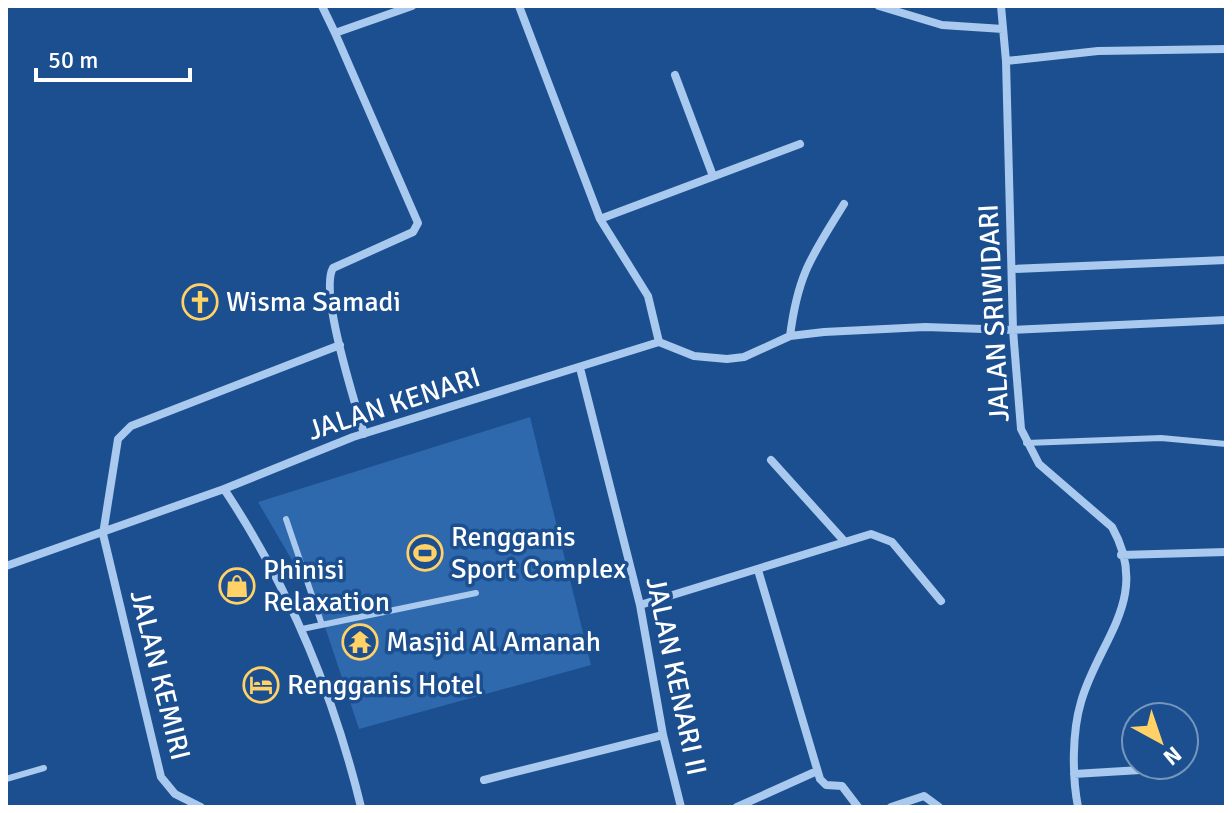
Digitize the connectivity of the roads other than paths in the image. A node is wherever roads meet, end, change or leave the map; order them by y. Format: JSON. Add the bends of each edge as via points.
{"nodes":[{"id":1,"x":322,"y":6,"type":"edge"},
{"id":2,"x":412,"y":6,"type":"edge"},
{"id":3,"x":519,"y":6,"type":"edge"},
{"id":4,"x":879,"y":6,"type":"edge"},
{"id":5,"x":1001,"y":6,"type":"edge"},
{"id":6,"x":1003,"y":29,"type":"junction"},
{"id":7,"x":335,"y":33,"type":"junction"},
{"id":8,"x":1226,"y":49,"type":"edge"},
{"id":9,"x":1006,"y":61,"type":"junction"},
{"id":10,"x":675,"y":75,"type":"dead end"},
{"id":11,"x":800,"y":144,"type":"dead end"},
{"id":12,"x":713,"y":176,"type":"junction"},
{"id":13,"x":844,"y":204,"type":"dead end"},
{"id":14,"x":600,"y":219,"type":"junction"},
{"id":15,"x":1226,"y":260,"type":"edge"},
{"id":16,"x":1013,"y":269,"type":"junction"},
{"id":17,"x":1226,"y":320,"type":"edge"},
{"id":18,"x":1013,"y":330,"type":"junction"},
{"id":19,"x":790,"y":336,"type":"junction"},
{"id":20,"x":659,"y":342,"type":"junction"},
{"id":21,"x":340,"y":345,"type":"junction"},
{"id":22,"x":580,"y":368,"type":"junction"},
{"id":23,"x":364,"y":434,"type":"junction"},
{"id":24,"x":1026,"y":443,"type":"junction"},
{"id":25,"x":1226,"y":444,"type":"edge"},
{"id":26,"x":771,"y":460,"type":"dead end"},
{"id":27,"x":224,"y":489,"type":"junction"},
{"id":28,"x":286,"y":519,"type":"dead end"},
{"id":29,"x":103,"y":534,"type":"junction"},
{"id":30,"x":845,"y":542,"type":"junction"},
{"id":31,"x":1226,"y":552,"type":"edge"},
{"id":32,"x":1121,"y":555,"type":"junction"},
{"id":33,"x":6,"y":566,"type":"edge"},
{"id":34,"x":758,"y":570,"type":"junction"},
{"id":35,"x":476,"y":593,"type":"dead end"},
{"id":36,"x":941,"y":601,"type":"dead end"},
{"id":37,"x":640,"y":605,"type":"junction"},
{"id":38,"x":322,"y":625,"type":"junction"},
{"id":39,"x":302,"y":629,"type":"junction"},
{"id":40,"x":663,"y":735,"type":"junction"},
{"id":41,"x":44,"y":768,"type":"dead end"},
{"id":42,"x":817,"y":771,"type":"junction"},
{"id":43,"x":1120,"y":771,"type":"edge"},
{"id":44,"x":1074,"y":774,"type":"junction"},
{"id":45,"x":6,"y":779,"type":"edge"},
{"id":46,"x":484,"y":780,"type":"dead end"},
{"id":47,"x":201,"y":807,"type":"edge"},
{"id":48,"x":361,"y":807,"type":"edge"},
{"id":49,"x":681,"y":807,"type":"edge"},
{"id":50,"x":737,"y":807,"type":"edge"},
{"id":51,"x":858,"y":807,"type":"edge"},
{"id":52,"x":891,"y":807,"type":"edge"},
{"id":53,"x":939,"y":807,"type":"edge"},
{"id":54,"x":1078,"y":807,"type":"edge"}],
"edges":[{"from":1,"to":7,"type":"street"},
{"from":2,"to":7,"type":"street"},
{"from":3,"to":14,"type":"street"},
{"from":4,"to":6,"type":"street","via":[[942,25]]},
{"from":5,"to":6,"type":"street","name":"JALAN SRIWIDARI"},
{"from":6,"to":9,"type":"street","name":"JALAN SRIWIDARI"},
{"from":7,"to":21,"type":"street","via":[[418,223],[413,232],[333,268],[327,287]]},
{"from":8,"to":9,"type":"street","via":[[1098,51]]},
{"from":9,"to":16,"type":"street","name":"JALAN SRIWIDARI"},
{"from":10,"to":12,"type":"street"},
{"from":11,"to":12,"type":"street"},
{"from":12,"to":14,"type":"street"},
{"from":13,"to":19,"type":"street","via":[[804,269]]},
{"from":14,"to":20,"type":"street","via":[[648,296]]},
{"from":15,"to":16,"type":"street"},
{"from":16,"to":18,"type":"street","name":"JALAN SRIWIDARI"},
{"from":17,"to":18,"type":"street"},
{"from":18,"to":19,"type":"street","via":[[925,327]]},
{"from":18,"to":24,"type":"street","name":"JALAN SRIWIDARI"},
{"from":19,"to":20,"type":"street","via":[[727,359],[694,356]]},
{"from":20,"to":22,"type":"street","name":"JALAN KENARI"},
{"from":21,"to":23,"type":"street"},
{"from":21,"to":29,"type":"street","via":[[125,428],[118,439]]},
{"from":22,"to":23,"type":"street","name":"JALAN KENARI"},
{"from":22,"to":37,"type":"street","name":"JALAN KENARI II"},
{"from":23,"to":27,"type":"street","name":"JALAN KENARI"},
{"from":24,"to":25,"type":"lane","via":[[1161,438]]},
{"from":24,"to":32,"type":"street","name":"JALAN SRIWIDARI","via":[[1060,485],[1112,527]]},
{"from":26,"to":30,"type":"street"},
{"from":27,"to":29,"type":"street","name":"JALAN KENARI"},
{"from":27,"to":39,"type":"street","via":[[276,572]]},
{"from":28,"to":38,"type":"lane"},
{"from":29,"to":33,"type":"street","name":"JALAN KENARI"},
{"from":29,"to":47,"type":"street","name":"JALAN KEMIRI","via":[[161,777],[175,794]]},
{"from":30,"to":34,"type":"street"},
{"from":30,"to":36,"type":"street","via":[[871,534],[884,537]]},
{"from":31,"to":32,"type":"street"},
{"from":32,"to":44,"type":"street","name":"JALAN SRIWIDARI","via":[[1125,572],[1119,619],[1080,705]]},
{"from":34,"to":37,"type":"street"},
{"from":34,"to":42,"type":"street"},
{"from":35,"to":38,"type":"lane"},
{"from":37,"to":40,"type":"street","name":"JALAN KENARI II"},
{"from":38,"to":39,"type":"lane"},
{"from":39,"to":48,"type":"street","via":[[347,748]]},
{"from":40,"to":46,"type":"street"},
{"from":40,"to":49,"type":"street","name":"JALAN KENARI II"},
{"from":41,"to":45,"type":"lane"},
{"from":42,"to":50,"type":"street"},
{"from":42,"to":51,"type":"street","via":[[826,785],[845,788]]},
{"from":43,"to":44,"type":"street"},
{"from":44,"to":54,"type":"street","name":"JALAN SRIWIDARI"},
{"from":52,"to":53,"type":"street","via":[[924,796]]}]}
